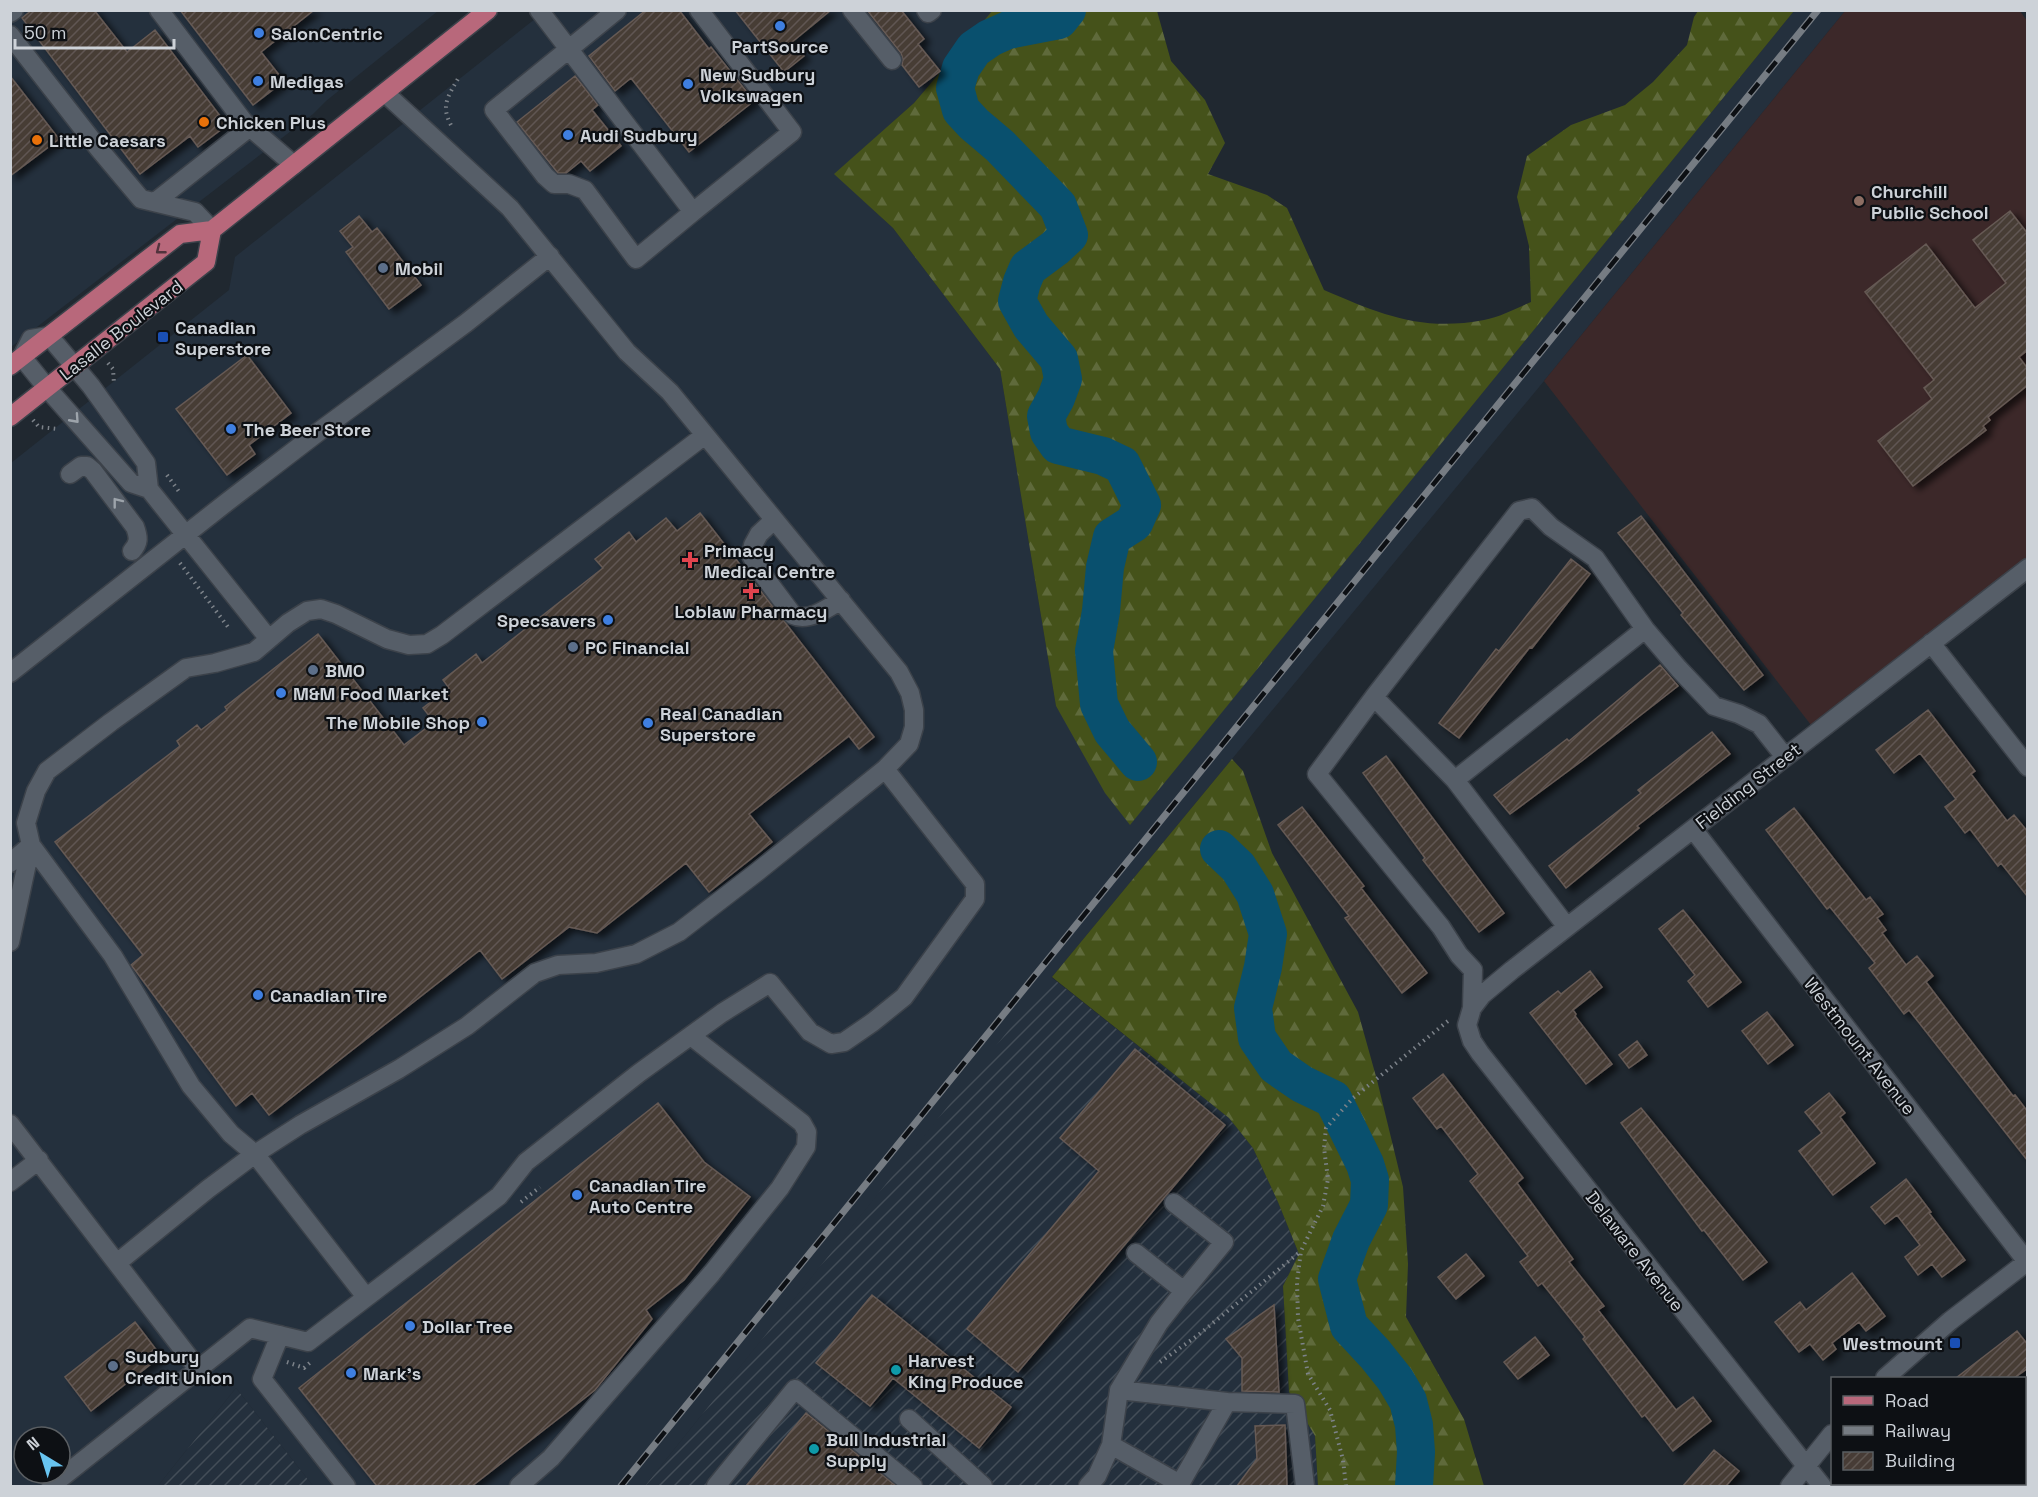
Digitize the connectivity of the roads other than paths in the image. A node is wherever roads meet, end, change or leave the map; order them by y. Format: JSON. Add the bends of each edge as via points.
{"nodes":[{"id":1,"x":14,"y":10,"type":"edge"},
{"id":2,"x":159,"y":10,"type":"edge"},
{"id":3,"x":488,"y":10,"type":"edge"},
{"id":4,"x":539,"y":10,"type":"edge"},
{"id":5,"x":617,"y":10,"type":"edge"},
{"id":6,"x":699,"y":10,"type":"edge"},
{"id":7,"x":852,"y":10,"type":"edge"},
{"id":8,"x":926,"y":10,"type":"edge"},
{"id":9,"x":932,"y":10,"type":"edge"},
{"id":10,"x":10,"y":13,"type":"edge"},
{"id":11,"x":10,"y":35,"type":"edge"},
{"id":12,"x":569,"y":49,"type":"junction"},
{"id":13,"x":892,"y":60,"type":"dead end"},
{"id":14,"x":385,"y":93,"type":"junction"},
{"id":15,"x":250,"y":127,"type":"junction"},
{"id":16,"x":294,"y":165,"type":"junction"},
{"id":17,"x":155,"y":202,"type":"junction"},
{"id":18,"x":693,"y":212,"type":"junction"},
{"id":19,"x":212,"y":230,"type":"junction"},
{"id":20,"x":550,"y":256,"type":"junction"},
{"id":21,"x":49,"y":336,"type":"junction"},
{"id":22,"x":16,"y":362,"type":"edge"},
{"id":23,"x":74,"y":367,"type":"junction"},
{"id":24,"x":47,"y":388,"type":"junction"},
{"id":25,"x":10,"y":417,"type":"edge"},
{"id":26,"x":705,"y":435,"type":"junction"},
{"id":27,"x":70,"y":474,"type":"dead end"},
{"id":28,"x":149,"y":489,"type":"junction"},
{"id":29,"x":774,"y":520,"type":"junction"},
{"id":30,"x":185,"y":535,"type":"junction"},
{"id":31,"x":132,"y":551,"type":"dead end"},
{"id":32,"x":2028,"y":568,"type":"edge"},
{"id":33,"x":840,"y":600,"type":"junction"},
{"id":34,"x":1646,"y":629,"type":"junction"},
{"id":35,"x":269,"y":639,"type":"junction"},
{"id":36,"x":1931,"y":643,"type":"junction"},
{"id":37,"x":10,"y":673,"type":"edge"},
{"id":38,"x":1374,"y":697,"type":"junction"},
{"id":39,"x":1785,"y":757,"type":"junction"},
{"id":40,"x":2028,"y":767,"type":"edge"},
{"id":41,"x":885,"y":769,"type":"junction"},
{"id":42,"x":1455,"y":780,"type":"junction"},
{"id":43,"x":1693,"y":829,"type":"junction"},
{"id":44,"x":31,"y":845,"type":"junction"},
{"id":45,"x":10,"y":863,"type":"edge"},
{"id":46,"x":1568,"y":927,"type":"junction"},
{"id":47,"x":11,"y":937,"type":"edge"},
{"id":48,"x":1472,"y":1008,"type":"junction"},
{"id":49,"x":691,"y":1036,"type":"junction"},
{"id":50,"x":10,"y":1124,"type":"edge"},
{"id":51,"x":255,"y":1154,"type":"junction"},
{"id":52,"x":39,"y":1160,"type":"junction"},
{"id":53,"x":10,"y":1182,"type":"edge"},
{"id":54,"x":1174,"y":1203,"type":"dead end"},
{"id":55,"x":1136,"y":1253,"type":"dead end"},
{"id":56,"x":2027,"y":1262,"type":"edge"},
{"id":57,"x":117,"y":1263,"type":"junction"},
{"id":58,"x":1184,"y":1291,"type":"junction"},
{"id":59,"x":366,"y":1297,"type":"junction"},
{"id":60,"x":279,"y":1335,"type":"junction"},
{"id":61,"x":198,"y":1369,"type":"junction"},
{"id":62,"x":1886,"y":1377,"type":"edge"},
{"id":63,"x":1119,"y":1390,"type":"junction"},
{"id":64,"x":1227,"y":1402,"type":"junction"},
{"id":65,"x":909,"y":1419,"type":"dead end"},
{"id":66,"x":1831,"y":1436,"type":"edge"},
{"id":67,"x":1111,"y":1445,"type":"junction"},
{"id":68,"x":1806,"y":1467,"type":"junction"},
{"id":69,"x":1180,"y":1485,"type":"edge"},
{"id":70,"x":51,"y":1486,"type":"edge"},
{"id":71,"x":346,"y":1486,"type":"edge"},
{"id":72,"x":519,"y":1486,"type":"edge"},
{"id":73,"x":716,"y":1486,"type":"edge"},
{"id":74,"x":913,"y":1486,"type":"edge"},
{"id":75,"x":982,"y":1486,"type":"edge"},
{"id":76,"x":1088,"y":1486,"type":"edge"},
{"id":77,"x":1305,"y":1486,"type":"edge"},
{"id":78,"x":1790,"y":1486,"type":"edge"},
{"id":79,"x":1821,"y":1486,"type":"edge"}],
"edges":[{"from":1,"to":10,"type":"street"},
{"from":2,"to":15,"type":"street"},
{"from":3,"to":14,"type":"main road"},
{"from":4,"to":12,"type":"street"},
{"from":5,"to":12,"type":"street"},
{"from":6,"to":18,"type":"street","via":[[792,132]]},
{"from":7,"to":13,"type":"street"},
{"from":8,"to":9,"type":"street"},
{"from":11,"to":17,"type":"street","via":[[141,199]]},
{"from":12,"to":18,"type":"street"},
{"from":12,"to":18,"type":"street","via":[[494,110],[554,184],[585,190],[636,259]]},
{"from":14,"to":16,"type":"main road"},
{"from":14,"to":20,"type":"street","via":[[510,208]]},
{"from":15,"to":16,"type":"street"},
{"from":15,"to":17,"type":"street"},
{"from":16,"to":19,"type":"main road"},
{"from":17,"to":19,"type":"street","via":[[195,212]]},
{"from":19,"to":21,"type":"main road","one_way":true,"via":[[180,234]]},
{"from":19,"to":23,"type":"main road","name":"Lasalle Boulevard","via":[[206,262]]},
{"from":20,"to":26,"type":"street","via":[[627,352],[670,392]]},
{"from":20,"to":30,"type":"street"},
{"from":21,"to":22,"type":"main road"},
{"from":21,"to":23,"type":"street"},
{"from":22,"to":24,"type":"street"},
{"from":23,"to":24,"type":"main road","name":"Lasalle Boulevard"},
{"from":23,"to":28,"type":"street","via":[[146,463]]},
{"from":24,"to":25,"type":"main road","name":"Lasalle Boulevard"},
{"from":24,"to":28,"type":"street","one_way":true,"via":[[131,483]]},
{"from":26,"to":29,"type":"street"},
{"from":26,"to":35,"type":"street","via":[[427,644],[409,645],[387,639],[321,609],[308,611]]},
{"from":31,"to":27,"type":"street","one_way":true,"via":[[139,537],[135,527],[93,471],[81,466]]},
{"from":28,"to":30,"type":"street"},
{"from":29,"to":33,"type":"street"},
{"from":29,"to":33,"type":"street","via":[[759,534],[751,555],[793,615],[800,618],[822,611]]},
{"from":30,"to":35,"type":"street"},
{"from":30,"to":37,"type":"street"},
{"from":32,"to":36,"type":"street","name":"Fielding Street"},
{"from":33,"to":41,"type":"street","via":[[899,672],[910,693],[914,727],[909,744]]},
{"from":34,"to":38,"type":"street","via":[[1595,558],[1551,527],[1532,508],[1519,510]]},
{"from":34,"to":39,"type":"street","via":[[1714,706],[1759,724]]},
{"from":34,"to":42,"type":"street"},
{"from":35,"to":44,"type":"street","via":[[246,655],[186,668],[55,764],[47,771],[30,809],[26,823]]},
{"from":36,"to":39,"type":"street","name":"Fielding Street"},
{"from":36,"to":40,"type":"street"},
{"from":38,"to":42,"type":"street"},
{"from":38,"to":48,"type":"street","name":"Delaware Avenue","via":[[1317,774],[1473,970]]},
{"from":39,"to":43,"type":"street","name":"Fielding Street"},
{"from":41,"to":49,"type":"street","via":[[975,884],[975,899],[904,997],[844,1042],[831,1044],[810,1032],[770,983]]},
{"from":41,"to":51,"type":"street","via":[[679,932],[636,954],[596,963],[558,965],[535,973],[467,1026]]},
{"from":42,"to":46,"type":"street"},
{"from":43,"to":46,"type":"street","name":"Fielding Street"},
{"from":43,"to":56,"type":"street","name":"Westmount Avenue"},
{"from":44,"to":45,"type":"street"},
{"from":44,"to":47,"type":"street"},
{"from":44,"to":51,"type":"street","via":[[113,956],[191,1086],[231,1134]]},
{"from":46,"to":48,"type":"street","name":"Fielding Street","via":[[1482,995]]},
{"from":48,"to":68,"type":"street","name":"Delaware Avenue","via":[[1467,1025],[1480,1053]]},
{"from":49,"to":59,"type":"street","via":[[538,1152],[499,1196]]},
{"from":49,"to":72,"type":"street","via":[[802,1123],[807,1132],[807,1147],[780,1188],[712,1273],[552,1458]]},
{"from":50,"to":52,"type":"street"},
{"from":51,"to":57,"type":"street"},
{"from":51,"to":59,"type":"street"},
{"from":52,"to":53,"type":"street"},
{"from":52,"to":57,"type":"street"},
{"from":54,"to":58,"type":"street","via":[[1224,1242]]},
{"from":55,"to":58,"type":"street"},
{"from":56,"to":62,"type":"street"},
{"from":57,"to":61,"type":"street"},
{"from":58,"to":63,"type":"street"},
{"from":59,"to":60,"type":"street","via":[[308,1342]]},
{"from":60,"to":61,"type":"street","via":[[250,1328]]},
{"from":60,"to":71,"type":"street","via":[[262,1379]]},
{"from":61,"to":70,"type":"street"},
{"from":63,"to":64,"type":"street"},
{"from":63,"to":67,"type":"street"},
{"from":64,"to":69,"type":"street"},
{"from":64,"to":77,"type":"street","via":[[1296,1404]]},
{"from":65,"to":75,"type":"street"},
{"from":66,"to":68,"type":"street"},
{"from":67,"to":69,"type":"street"},
{"from":67,"to":76,"type":"street"},
{"from":68,"to":78,"type":"street"},
{"from":68,"to":79,"type":"street","name":"Delaware Avenue"},
{"from":73,"to":74,"type":"street","via":[[795,1389]]}]}
